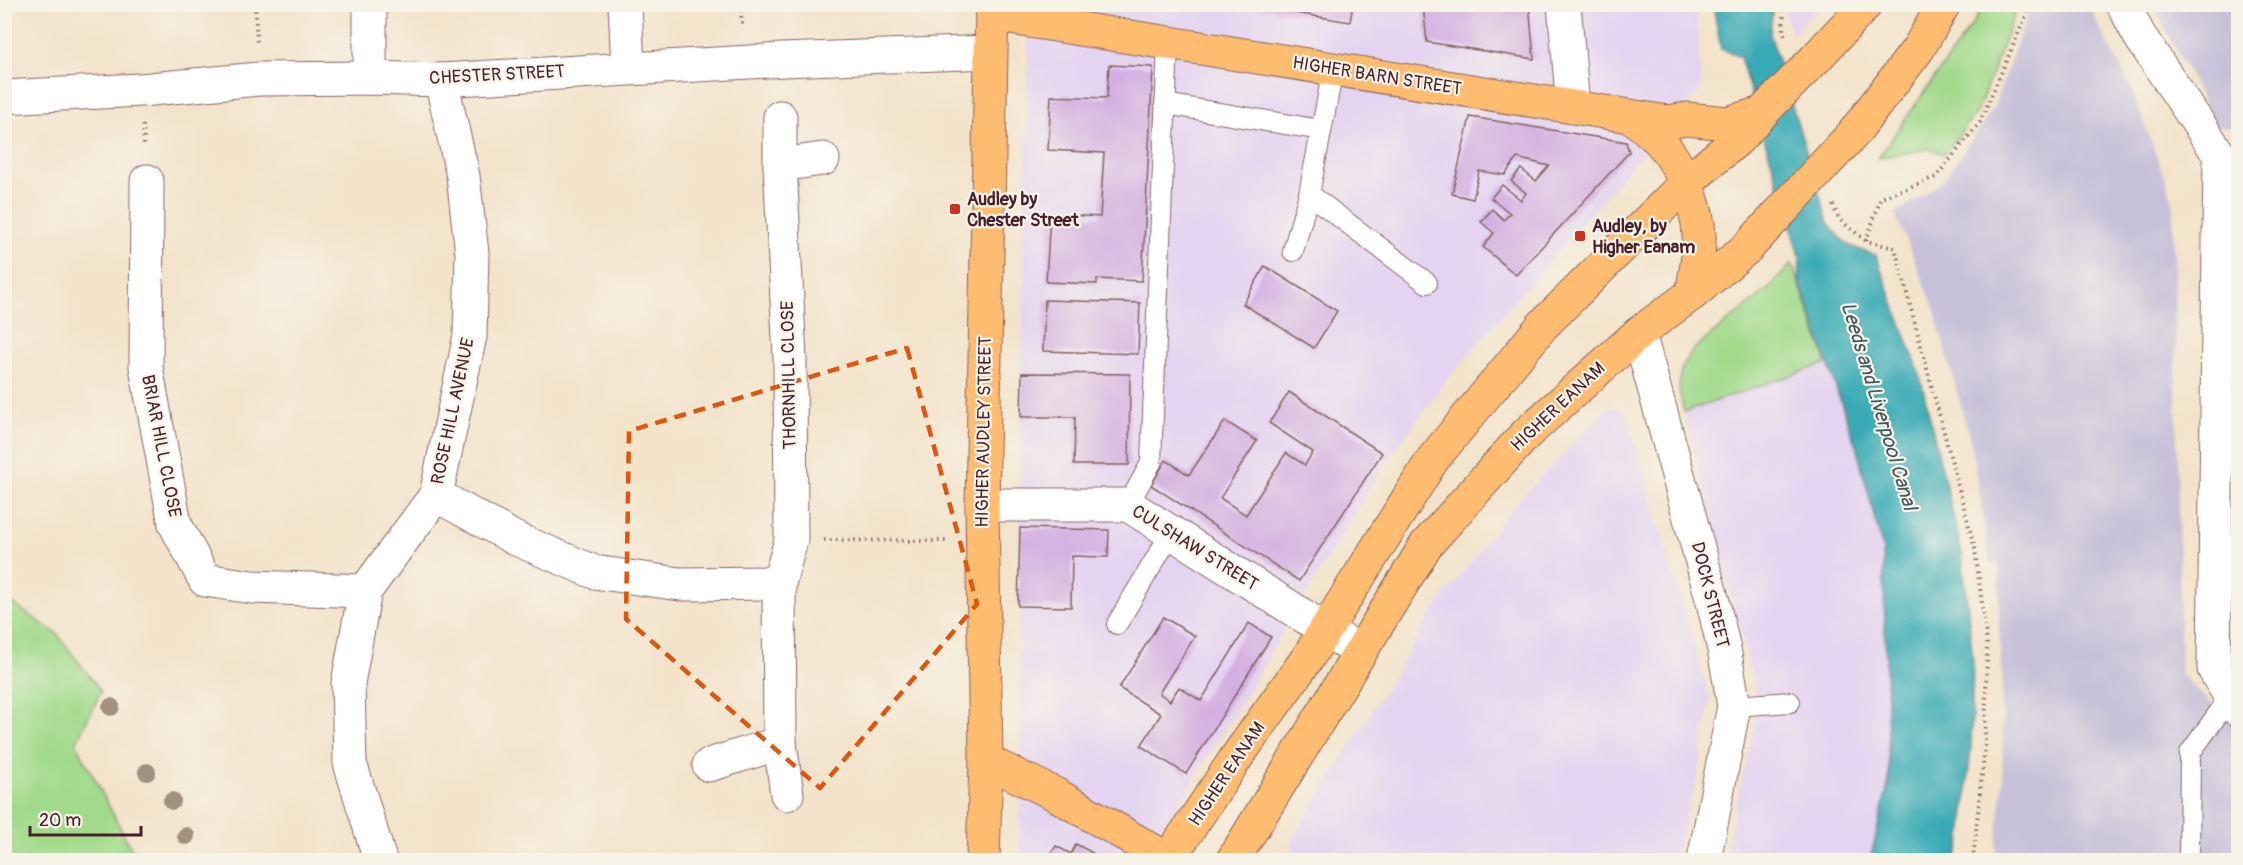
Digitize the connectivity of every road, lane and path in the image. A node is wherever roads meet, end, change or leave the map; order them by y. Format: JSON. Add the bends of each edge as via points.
{"nodes":[{"id":1,"x":370,"y":4,"type":"edge"},
{"id":2,"x":626,"y":4,"type":"edge"},
{"id":3,"x":1564,"y":4,"type":"edge"},
{"id":4,"x":1784,"y":4,"type":"edge"},
{"id":5,"x":1866,"y":4,"type":"edge"},
{"id":6,"x":1944,"y":4,"type":"edge"},
{"id":7,"x":2031,"y":4,"type":"edge"},
{"id":8,"x":2123,"y":4,"type":"edge"},
{"id":9,"x":992,"y":10,"type":"edge"},
{"id":10,"x":1786,"y":41,"type":"dead end"},
{"id":11,"x":1168,"y":43,"type":"junction"},
{"id":12,"x":990,"y":52,"type":"junction"},
{"id":13,"x":628,"y":68,"type":"junction"},
{"id":14,"x":1333,"y":70,"type":"junction"},
{"id":15,"x":370,"y":78,"type":"junction"},
{"id":16,"x":441,"y":80,"type":"junction"},
{"id":17,"x":140,"y":90,"type":"junction"},
{"id":18,"x":4,"y":96,"type":"edge"},
{"id":19,"x":1165,"y":104,"type":"junction"},
{"id":20,"x":1573,"y":106,"type":"junction"},
{"id":21,"x":1762,"y":113,"type":"junction"},
{"id":22,"x":780,"y":117,"type":"dead end"},
{"id":23,"x":1634,"y":118,"type":"junction"},
{"id":24,"x":1321,"y":130,"type":"junction"},
{"id":25,"x":2229,"y":157,"type":"edge"},
{"id":26,"x":823,"y":159,"type":"dead end"},
{"id":27,"x":780,"y":165,"type":"junction"},
{"id":28,"x":147,"y":181,"type":"joint"},
{"id":29,"x":1686,"y":183,"type":"junction"},
{"id":30,"x":1309,"y":194,"type":"junction"},
{"id":31,"x":1832,"y":201,"type":"dead end"},
{"id":32,"x":1866,"y":241,"type":"junction"},
{"id":33,"x":1293,"y":252,"type":"dead end"},
{"id":34,"x":1426,"y":283,"type":"dead end"},
{"id":35,"x":1692,"y":294,"type":"junction"},
{"id":36,"x":1639,"y":333,"type":"junction"},
{"id":37,"x":436,"y":495,"type":"junction"},
{"id":38,"x":982,"y":505,"type":"junction"},
{"id":39,"x":1128,"y":505,"type":"junction"},
{"id":40,"x":1171,"y":533,"type":"junction"},
{"id":41,"x":791,"y":540,"type":"junction"},
{"id":42,"x":983,"y":542,"type":"junction"},
{"id":43,"x":779,"y":583,"type":"junction"},
{"id":44,"x":365,"y":591,"type":"junction"},
{"id":45,"x":1117,"y":624,"type":"dead end"},
{"id":46,"x":1325,"y":630,"type":"junction"},
{"id":47,"x":1359,"y":651,"type":"junction"},
{"id":48,"x":1790,"y":702,"type":"dead end"},
{"id":49,"x":2234,"y":704,"type":"edge"},
{"id":50,"x":1734,"y":706,"type":"junction"},
{"id":51,"x":780,"y":743,"type":"junction"},
{"id":52,"x":986,"y":761,"type":"junction"},
{"id":53,"x":709,"y":765,"type":"dead end"},
{"id":54,"x":787,"y":794,"type":"dead end"},
{"id":55,"x":1169,"y":860,"type":"edge"},
{"id":56,"x":380,"y":861,"type":"edge"},
{"id":57,"x":983,"y":861,"type":"edge"},
{"id":58,"x":1233,"y":861,"type":"edge"},
{"id":59,"x":1704,"y":861,"type":"edge"},
{"id":60,"x":1973,"y":861,"type":"edge"},
{"id":61,"x":2189,"y":861,"type":"edge"}],
"edges":[{"from":1,"to":15,"type":"street"},
{"from":2,"to":13,"type":"street"},
{"from":3,"to":20,"type":"street"},
{"from":4,"to":10,"type":"path"},
{"from":5,"to":21,"type":"highway","name":"HIGHER EANAM","bridge":true},
{"from":6,"to":35,"type":"highway","name":"HIGHER EANAM","bridge":true,"via":[[1918,49],[1852,134],[1747,248]]},
{"from":7,"to":32,"type":"path","via":[[1980,122],[1936,177],[1881,198]]},
{"from":8,"to":25,"type":"street","via":[[2139,35]]},
{"from":9,"to":11,"type":"highway","name":"HIGHER BARN STREET"},
{"from":9,"to":12,"type":"highway","name":"HIGHER AUDLEY STREET"},
{"from":11,"to":14,"type":"highway","name":"HIGHER BARN STREET"},
{"from":11,"to":19,"type":"lane"},
{"from":12,"to":13,"type":"street","name":"CHESTER STREET"},
{"from":12,"to":38,"type":"highway","name":"HIGHER AUDLEY STREET"},
{"from":13,"to":16,"type":"street","name":"CHESTER STREET"},
{"from":14,"to":20,"type":"highway","name":"HIGHER BARN STREET"},
{"from":14,"to":24,"type":"lane"},
{"from":15,"to":16,"type":"street","name":"CHESTER STREET"},
{"from":15,"to":17,"type":"street","name":"CHESTER STREET","via":[[259,79]]},
{"from":16,"to":37,"type":"street","name":"ROSE HILL AVENUE","via":[[462,176],[472,253],[470,336]]},
{"from":17,"to":18,"type":"street","name":"CHESTER STREET"},
{"from":17,"to":28,"type":"path"},
{"from":19,"to":24,"type":"lane"},
{"from":19,"to":39,"type":"lane","via":[[1151,463]]},
{"from":20,"to":23,"type":"highway","name":"HIGHER BARN STREET"},
{"from":21,"to":23,"type":"highway","name":"HIGHER BARN STREET","via":[[1727,123]]},
{"from":21,"to":29,"type":"highway","name":"HIGHER EANAM"},
{"from":22,"to":27,"type":"street","name":"THORNHILL CLOSE"},
{"from":23,"to":29,"type":"highway","via":[[1659,141]]},
{"from":24,"to":30,"type":"lane"},
{"from":25,"to":49,"type":"street","via":[[2214,669]]},
{"from":26,"to":27,"type":"street"},
{"from":27,"to":41,"type":"street","name":"THORNHILL CLOSE","via":[[790,358]]},
{"from":28,"to":44,"type":"street","name":"BRIAR HILL CLOSE","via":[[146,367],[175,524],[205,580],[252,587]]},
{"from":29,"to":35,"type":"highway","via":[[1699,234]]},
{"from":29,"to":46,"type":"highway","name":"HIGHER EANAM","via":[[1543,325],[1433,459]]},
{"from":30,"to":33,"type":"lane"},
{"from":30,"to":34,"type":"lane"},
{"from":31,"to":32,"type":"path","via":[[1839,219]]},
{"from":32,"to":60,"type":"path","via":[[1895,248],[1975,549],[1987,643],[1985,746]]},
{"from":35,"to":36,"type":"highway","name":"HIGHER EANAM"},
{"from":36,"to":47,"type":"highway","name":"HIGHER EANAM","via":[[1526,434],[1426,545]]},
{"from":36,"to":50,"type":"street","name":"DOCK STREET","via":[[1713,602]]},
{"from":37,"to":43,"type":"street","via":[[514,538],[594,572],[680,584]]},
{"from":37,"to":44,"type":"street","name":"ROSE HILL AVENUE"},
{"from":38,"to":39,"type":"street","name":"CULSHAW STREET"},
{"from":38,"to":42,"type":"highway","name":"HIGHER AUDLEY STREET"},
{"from":39,"to":40,"type":"street","name":"CULSHAW STREET"},
{"from":40,"to":45,"type":"lane"},
{"from":40,"to":46,"type":"street","name":"CULSHAW STREET"},
{"from":41,"to":42,"type":"path"},
{"from":41,"to":43,"type":"street","name":"THORNHILL CLOSE"},
{"from":42,"to":52,"type":"highway","name":"HIGHER AUDLEY STREET"},
{"from":43,"to":51,"type":"street","name":"THORNHILL CLOSE"},
{"from":44,"to":56,"type":"street","name":"ROSE HILL AVENUE","via":[[348,683],[350,763]]},
{"from":46,"to":47,"type":"street","name":"CULSHAW STREET"},
{"from":46,"to":55,"type":"highway","name":"HIGHER EANAM"},
{"from":47,"to":58,"type":"highway","name":"HIGHER EANAM"},
{"from":48,"to":50,"type":"lane"},
{"from":49,"to":61,"type":"lane","via":[[2190,753]]},
{"from":50,"to":59,"type":"street","name":"DOCK STREET"},
{"from":51,"to":53,"type":"street"},
{"from":51,"to":54,"type":"street","name":"THORNHILL CLOSE"},
{"from":52,"to":55,"type":"highway","via":[[1055,794]]},
{"from":52,"to":57,"type":"highway","name":"HIGHER AUDLEY STREET"}]}
